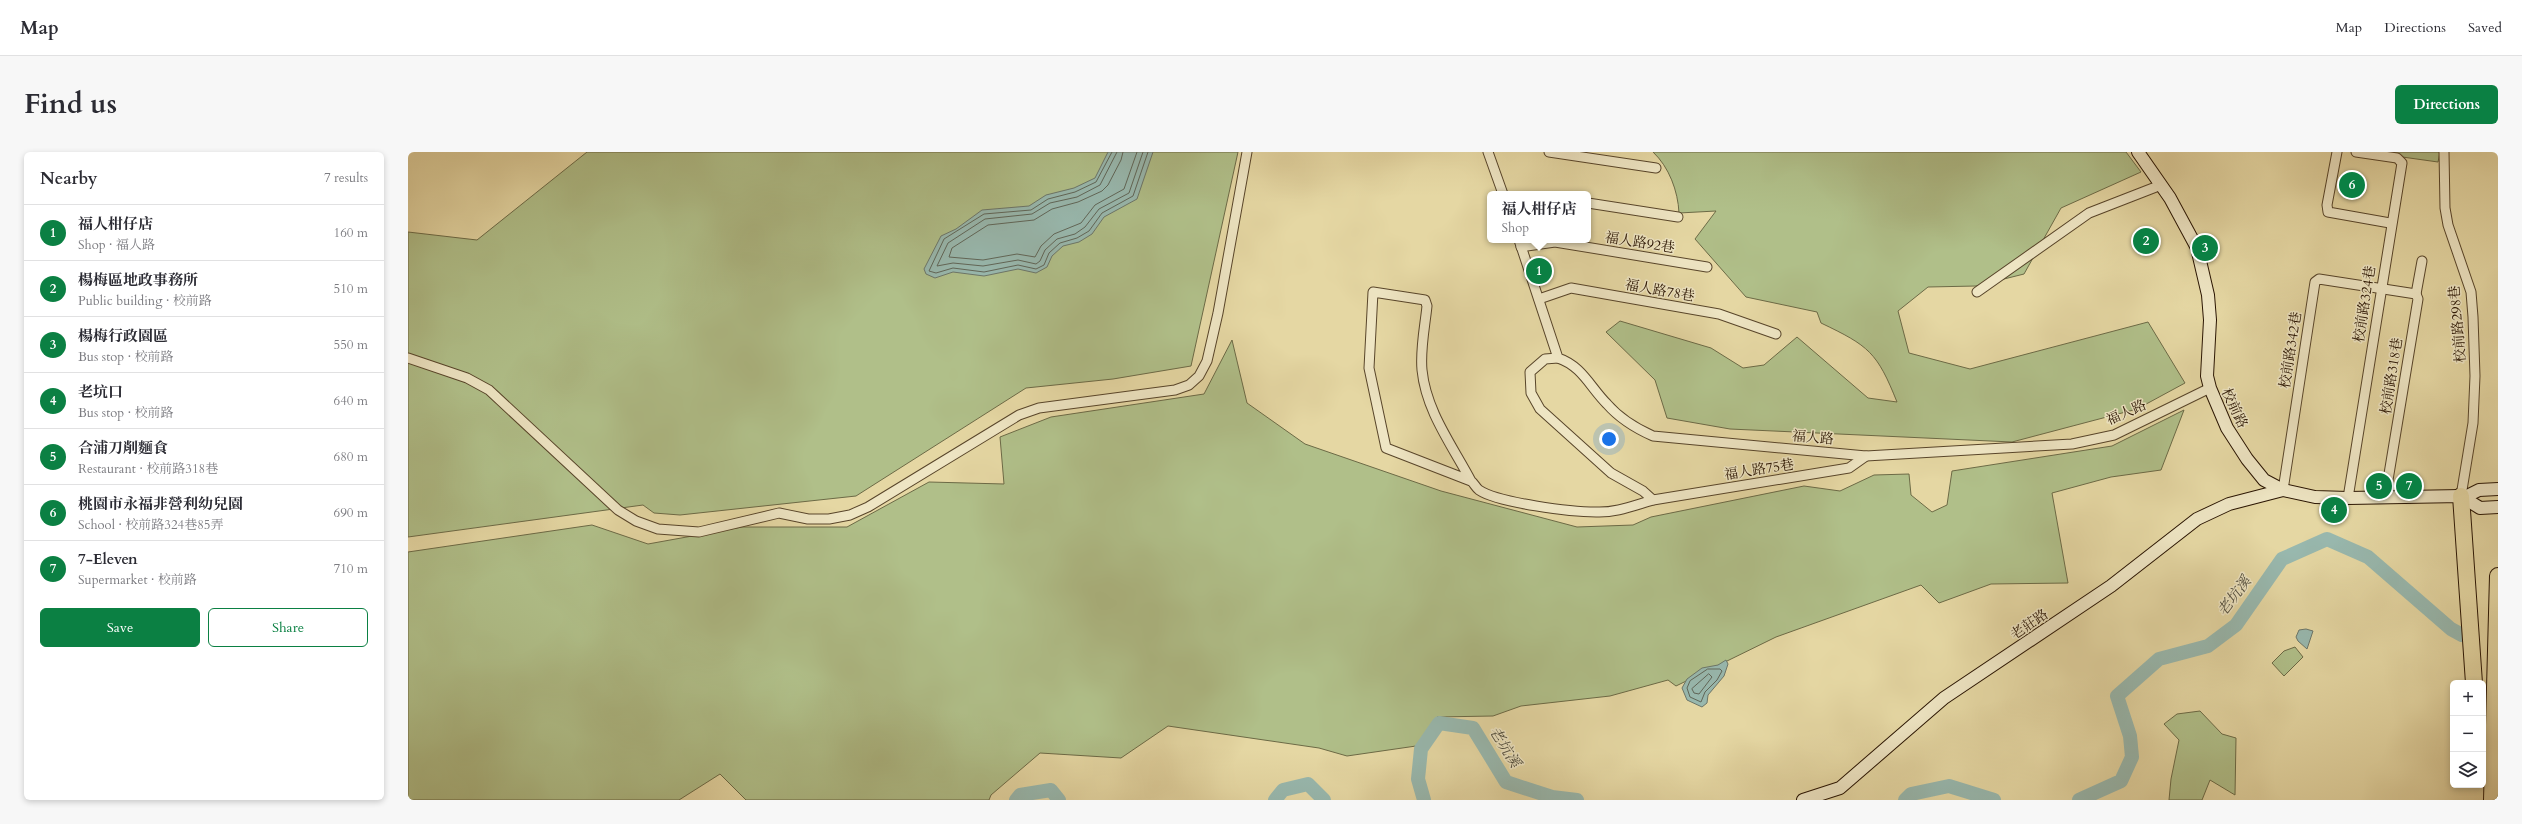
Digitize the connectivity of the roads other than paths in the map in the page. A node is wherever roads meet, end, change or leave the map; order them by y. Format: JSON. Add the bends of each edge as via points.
{"nodes":[{"id":1,"x":1247,"y":152,"type":"edge"},
{"id":2,"x":1490,"y":152,"type":"edge"},
{"id":3,"x":1549,"y":152,"type":"edge"},
{"id":4,"x":2138,"y":152,"type":"edge"},
{"id":5,"x":2337,"y":152,"type":"edge"},
{"id":6,"x":2356,"y":152,"type":"edge"},
{"id":7,"x":2444,"y":152,"type":"edge"},
{"id":8,"x":1656,"y":168,"type":"dead end"},
{"id":9,"x":2161,"y":185,"type":"junction"},
{"id":10,"x":1502,"y":191,"type":"edge"},
{"id":11,"x":1591,"y":204,"type":"edge"},
{"id":12,"x":1678,"y":217,"type":"dead end"},
{"id":13,"x":2390,"y":224,"type":"junction"},
{"id":14,"x":1538,"y":243,"type":"edge"},
{"id":15,"x":1561,"y":243,"type":"edge"},
{"id":16,"x":1520,"y":244,"type":"edge"},
{"id":17,"x":2422,"y":261,"type":"dead end"},
{"id":18,"x":1707,"y":267,"type":"dead end"},
{"id":19,"x":2380,"y":289,"type":"junction"},
{"id":20,"x":1978,"y":292,"type":"dead end"},
{"id":21,"x":2416,"y":294,"type":"junction"},
{"id":22,"x":1539,"y":299,"type":"junction"},
{"id":23,"x":1776,"y":334,"type":"dead end"},
{"id":24,"x":408,"y":358,"type":"edge"},
{"id":25,"x":1558,"y":358,"type":"junction"},
{"id":26,"x":2210,"y":388,"type":"junction"},
{"id":27,"x":1866,"y":456,"type":"junction"},
{"id":28,"x":1471,"y":481,"type":"junction"},
{"id":29,"x":2498,"y":489,"type":"edge"},
{"id":30,"x":2282,"y":490,"type":"junction"},
{"id":31,"x":2463,"y":497,"type":"junction"},
{"id":32,"x":2348,"y":498,"type":"junction"},
{"id":33,"x":2385,"y":498,"type":"junction"},
{"id":34,"x":1653,"y":500,"type":"junction"},
{"id":35,"x":2498,"y":507,"type":"edge"},
{"id":36,"x":2498,"y":576,"type":"edge"},
{"id":37,"x":2474,"y":680,"type":"edge"},
{"id":38,"x":2481,"y":788,"type":"edge"},
{"id":39,"x":1803,"y":800,"type":"edge"},
{"id":40,"x":2482,"y":800,"type":"edge"},
{"id":41,"x":2492,"y":800,"type":"edge"}],
"edges":[{"from":1,"to":24,"type":"street","via":[[1218,313],[1207,361],[1199,376],[1189,385],[1175,390],[1039,408],[1019,415],[868,507],[850,515],[808,519],[779,513],[699,532],[658,529],[636,522],[607,501],[488,390],[467,378]]},
{"from":2,"to":10,"type":"street"},
{"from":3,"to":8,"type":"street"},
{"from":4,"to":9,"type":"street","name":"校前路"},
{"from":5,"to":13,"type":"street","via":[[2327,205],[2328,212]]},
{"from":6,"to":13,"type":"street","name":"校前路324巷","via":[[2401,159]]},
{"from":7,"to":31,"type":"street","name":"校前路298巷","via":[[2445,208],[2448,226],[2470,292],[2473,317],[2473,424]]},
{"from":9,"to":20,"type":"street","via":[[2089,213]]},
{"from":9,"to":26,"type":"street","name":"校前路","via":[[2197,248],[2203,269],[2210,320],[2207,376]]},
{"from":11,"to":12,"type":"street"},
{"from":13,"to":19,"type":"street","name":"校前路324巷"},
{"from":14,"to":16,"type":"street","name":"福人路92巷"},
{"from":15,"to":18,"type":"street","name":"福人路92巷"},
{"from":16,"to":22,"type":"street"},
{"from":17,"to":21,"type":"street","name":"校前路318巷"},
{"from":19,"to":21,"type":"street"},
{"from":19,"to":30,"type":"street","name":"校前路342巷","via":[[2318,279],[2315,282]]},
{"from":19,"to":32,"type":"street","name":"校前路324巷"},
{"from":21,"to":33,"type":"street","name":"校前路318巷","via":[[2418,299]]},
{"from":22,"to":23,"type":"street","name":"福人路78巷","via":[[1570,288],[1720,314]]},
{"from":22,"to":25,"type":"street"},
{"from":25,"to":27,"type":"street","name":"福人路","via":[[1572,363],[1607,405],[1629,425],[1653,436]]},
{"from":25,"to":34,"type":"street","via":[[1545,360],[1530,372],[1531,393],[1540,409],[1611,473],[1643,491]]},
{"from":26,"to":27,"type":"street","name":"福人路","via":[[2114,435],[2072,444]]},
{"from":26,"to":30,"type":"street","name":"校前路","via":[[2227,428],[2246,459],[2264,480]]},
{"from":27,"to":34,"type":"street","name":"福人路75巷","via":[[1849,468]]},
{"from":28,"to":28,"type":"street","via":[[1386,448],[1369,368],[1373,292],[1425,300],[1427,306],[1422,368],[1427,397]]},
{"from":28,"to":34,"type":"street","name":"福人路75巷","via":[[1479,490],[1520,502],[1597,512],[1622,509]]},
{"from":29,"to":31,"type":"street","name":"校前路","via":[[2479,490]]},
{"from":30,"to":32,"type":"street","name":"校前路","via":[[2309,496]]},
{"from":30,"to":39,"type":"street","name":"老莊路","via":[[2229,504],[2197,519],[2111,586],[1944,698],[1840,788]]},
{"from":31,"to":33,"type":"street","name":"校前路"},
{"from":31,"to":35,"type":"street","via":[[2480,508]]},
{"from":31,"to":37,"type":"highway"},
{"from":32,"to":33,"type":"street","name":"校前路"},
{"from":36,"to":41,"type":"highway"},
{"from":38,"to":40,"type":"highway"}]}
